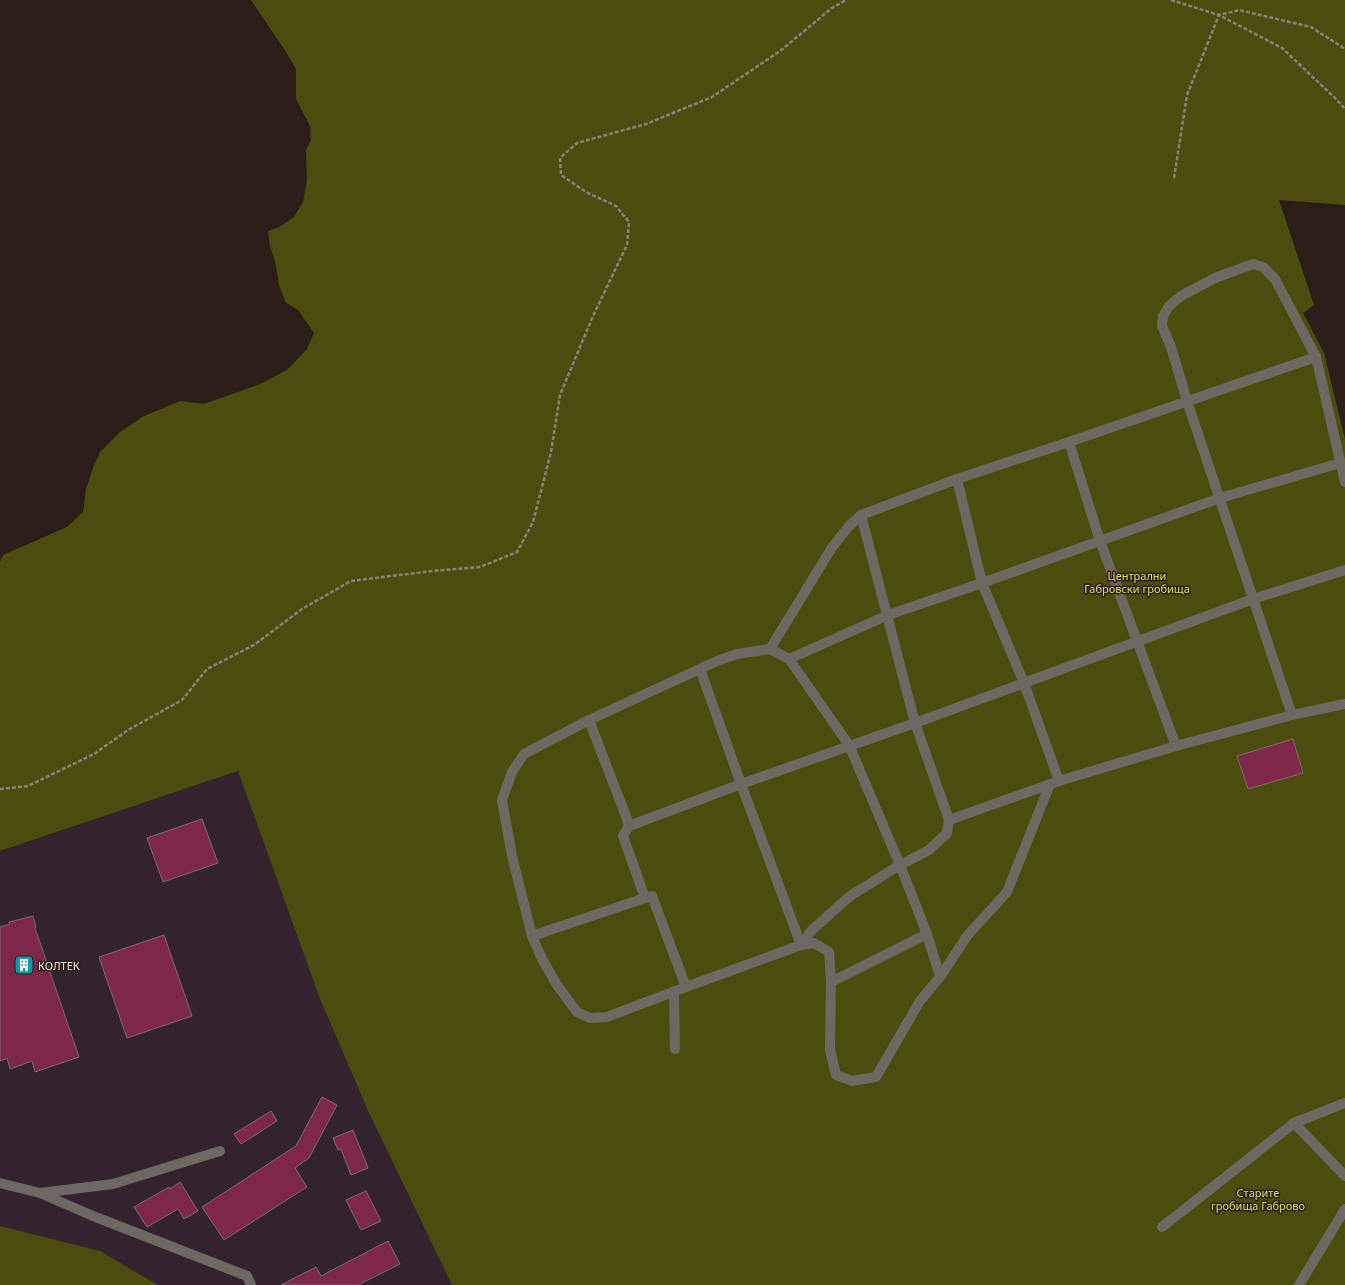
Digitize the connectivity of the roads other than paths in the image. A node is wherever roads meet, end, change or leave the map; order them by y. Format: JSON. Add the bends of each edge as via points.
{"nodes":[{"id":1,"x":1316,"y":357,"type":"junction"},
{"id":2,"x":1187,"y":401,"type":"junction"},
{"id":3,"x":1069,"y":442,"type":"junction"},
{"id":4,"x":1340,"y":463,"type":"junction"},
{"id":5,"x":957,"y":479,"type":"junction"},
{"id":6,"x":1345,"y":482,"type":"edge"},
{"id":7,"x":1220,"y":498,"type":"junction"},
{"id":8,"x":861,"y":515,"type":"junction"},
{"id":9,"x":1100,"y":540,"type":"junction"},
{"id":10,"x":1345,"y":570,"type":"edge"},
{"id":11,"x":982,"y":583,"type":"junction"},
{"id":12,"x":1253,"y":599,"type":"junction"},
{"id":13,"x":888,"y":615,"type":"junction"},
{"id":14,"x":1138,"y":641,"type":"junction"},
{"id":15,"x":770,"y":649,"type":"junction"},
{"id":16,"x":789,"y":659,"type":"junction"},
{"id":17,"x":700,"y":669,"type":"junction"},
{"id":18,"x":1024,"y":683,"type":"junction"},
{"id":19,"x":1345,"y":704,"type":"edge"},
{"id":20,"x":1292,"y":715,"type":"junction"},
{"id":21,"x":589,"y":720,"type":"junction"},
{"id":22,"x":915,"y":723,"type":"junction"},
{"id":23,"x":849,"y":746,"type":"junction"},
{"id":24,"x":1176,"y":746,"type":"junction"},
{"id":25,"x":1055,"y":782,"type":"junction"},
{"id":26,"x":741,"y":784,"type":"junction"},
{"id":27,"x":949,"y":820,"type":"junction"},
{"id":28,"x":629,"y":826,"type":"junction"},
{"id":29,"x":900,"y":865,"type":"junction"},
{"id":30,"x":645,"y":898,"type":"junction"},
{"id":31,"x":927,"y":934,"type":"junction"},
{"id":32,"x":532,"y":936,"type":"junction"},
{"id":33,"x":801,"y":945,"type":"junction"},
{"id":34,"x":940,"y":977,"type":"junction"},
{"id":35,"x":831,"y":982,"type":"junction"},
{"id":36,"x":686,"y":987,"type":"junction"},
{"id":37,"x":674,"y":991,"type":"junction"},
{"id":38,"x":675,"y":1050,"type":"dead end"},
{"id":39,"x":1345,"y":1103,"type":"edge"},
{"id":40,"x":1294,"y":1123,"type":"junction"},
{"id":41,"x":220,"y":1151,"type":"dead end"},
{"id":42,"x":1345,"y":1176,"type":"edge"},
{"id":43,"x":0,"y":1183,"type":"edge"},
{"id":44,"x":40,"y":1193,"type":"junction"},
{"id":45,"x":1345,"y":1209,"type":"edge"},
{"id":46,"x":1162,"y":1227,"type":"dead end"},
{"id":47,"x":251,"y":1285,"type":"edge"},
{"id":48,"x":1299,"y":1285,"type":"edge"}],
"edges":[{"from":1,"to":2,"type":"lane"},
{"from":1,"to":2,"type":"lane","via":[[1275,279],[1263,267],[1253,264],[1215,278],[1181,296],[1168,306],[1163,316],[1162,326]]},
{"from":1,"to":4,"type":"lane"},
{"from":2,"to":3,"type":"lane"},
{"from":2,"to":7,"type":"lane"},
{"from":3,"to":5,"type":"lane"},
{"from":3,"to":9,"type":"lane"},
{"from":4,"to":6,"type":"lane"},
{"from":4,"to":7,"type":"lane"},
{"from":5,"to":8,"type":"lane"},
{"from":5,"to":11,"type":"lane"},
{"from":7,"to":9,"type":"lane"},
{"from":7,"to":12,"type":"lane"},
{"from":8,"to":13,"type":"lane"},
{"from":8,"to":15,"type":"lane","via":[[831,549]]},
{"from":9,"to":11,"type":"lane"},
{"from":9,"to":14,"type":"lane"},
{"from":10,"to":12,"type":"lane"},
{"from":11,"to":13,"type":"lane"},
{"from":11,"to":18,"type":"lane"},
{"from":12,"to":14,"type":"lane"},
{"from":12,"to":20,"type":"lane"},
{"from":13,"to":16,"type":"lane"},
{"from":13,"to":22,"type":"lane"},
{"from":14,"to":18,"type":"lane"},
{"from":14,"to":24,"type":"lane"},
{"from":15,"to":16,"type":"lane"},
{"from":15,"to":17,"type":"lane","via":[[737,654]]},
{"from":16,"to":23,"type":"lane"},
{"from":17,"to":21,"type":"lane"},
{"from":17,"to":26,"type":"lane"},
{"from":18,"to":22,"type":"lane"},
{"from":18,"to":25,"type":"lane"},
{"from":19,"to":20,"type":"lane"},
{"from":20,"to":24,"type":"lane"},
{"from":21,"to":28,"type":"lane"},
{"from":21,"to":32,"type":"lane","via":[[524,754],[512,772],[502,800],[512,856]]},
{"from":22,"to":23,"type":"lane"},
{"from":22,"to":27,"type":"lane"},
{"from":23,"to":26,"type":"lane"},
{"from":23,"to":29,"type":"lane"},
{"from":24,"to":25,"type":"lane"},
{"from":25,"to":27,"type":"lane"},
{"from":25,"to":34,"type":"lane","via":[[1007,892],[967,936]]},
{"from":26,"to":28,"type":"lane"},
{"from":26,"to":33,"type":"lane"},
{"from":27,"to":29,"type":"lane","via":[[947,833],[938,842],[929,850]]},
{"from":28,"to":30,"type":"lane","via":[[623,836]]},
{"from":29,"to":31,"type":"lane"},
{"from":29,"to":33,"type":"lane","via":[[850,896],[812,930]]},
{"from":30,"to":32,"type":"lane"},
{"from":30,"to":36,"type":"lane","via":[[652,896]]},
{"from":31,"to":34,"type":"lane"},
{"from":31,"to":35,"type":"lane"},
{"from":32,"to":37,"type":"lane","via":[[557,986],[577,1012],[590,1018],[607,1017]]},
{"from":33,"to":35,"type":"lane","via":[[814,943],[829,952]]},
{"from":33,"to":36,"type":"lane"},
{"from":34,"to":35,"type":"lane","via":[[920,1001],[876,1077],[852,1081],[836,1075],[830,1050]]},
{"from":36,"to":37,"type":"lane"},
{"from":37,"to":38,"type":"lane"},
{"from":39,"to":40,"type":"lane"},
{"from":40,"to":42,"type":"lane"},
{"from":40,"to":46,"type":"lane"},
{"from":41,"to":44,"type":"lane","via":[[113,1184]]},
{"from":43,"to":44,"type":"lane"},
{"from":44,"to":47,"type":"lane","via":[[247,1276]]},
{"from":45,"to":48,"type":"lane"}]}
